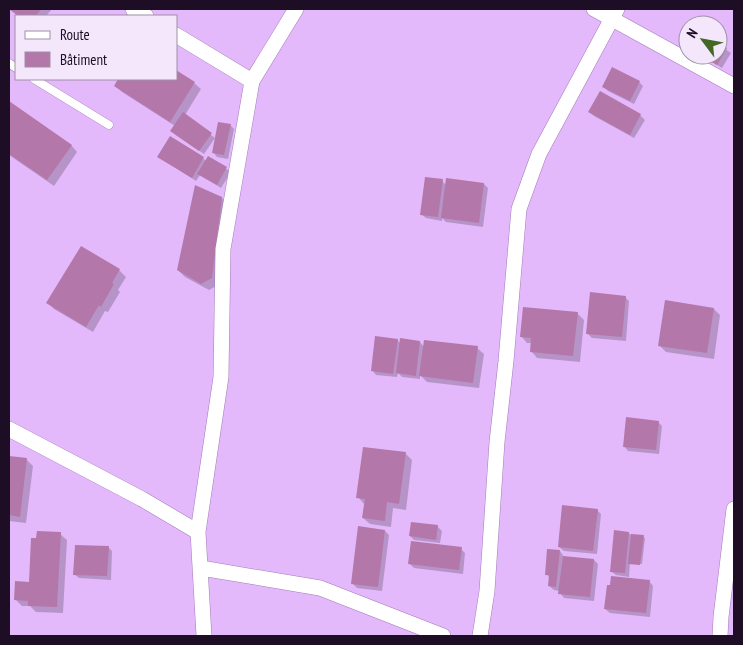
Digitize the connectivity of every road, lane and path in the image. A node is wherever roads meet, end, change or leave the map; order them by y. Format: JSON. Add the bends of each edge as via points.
{"nodes":[{"id":1,"x":133,"y":9,"type":"edge"},
{"id":2,"x":296,"y":9,"type":"edge"},
{"id":3,"x":594,"y":9,"type":"edge"},
{"id":4,"x":615,"y":14,"type":"edge"},
{"id":5,"x":144,"y":15,"type":"edge"},
{"id":6,"x":178,"y":36,"type":"edge"},
{"id":7,"x":36,"y":80,"type":"edge"},
{"id":8,"x":252,"y":80,"type":"junction"},
{"id":9,"x":734,"y":86,"type":"edge"},
{"id":10,"x":109,"y":125,"type":"dead end"},
{"id":11,"x":9,"y":429,"type":"edge"},
{"id":12,"x":734,"y":509,"type":"edge"},
{"id":13,"x":198,"y":532,"type":"junction"},
{"id":14,"x":201,"y":568,"type":"junction"},
{"id":15,"x":204,"y":636,"type":"edge"},
{"id":16,"x":443,"y":636,"type":"edge"},
{"id":17,"x":480,"y":636,"type":"edge"},
{"id":18,"x":720,"y":636,"type":"edge"}],
"edges":[{"from":1,"to":5,"type":"street"},
{"from":2,"to":8,"type":"street"},
{"from":3,"to":4,"type":"street"},
{"from":4,"to":9,"type":"street"},
{"from":4,"to":17,"type":"street","via":[[539,154],[519,209],[496,451],[487,591]]},
{"from":6,"to":8,"type":"street"},
{"from":7,"to":10,"type":"lane"},
{"from":8,"to":13,"type":"street","via":[[223,249],[221,378]]},
{"from":11,"to":13,"type":"street"},
{"from":12,"to":18,"type":"street"},
{"from":13,"to":14,"type":"street"},
{"from":14,"to":15,"type":"street"},
{"from":14,"to":16,"type":"street","via":[[320,588]]}]}
